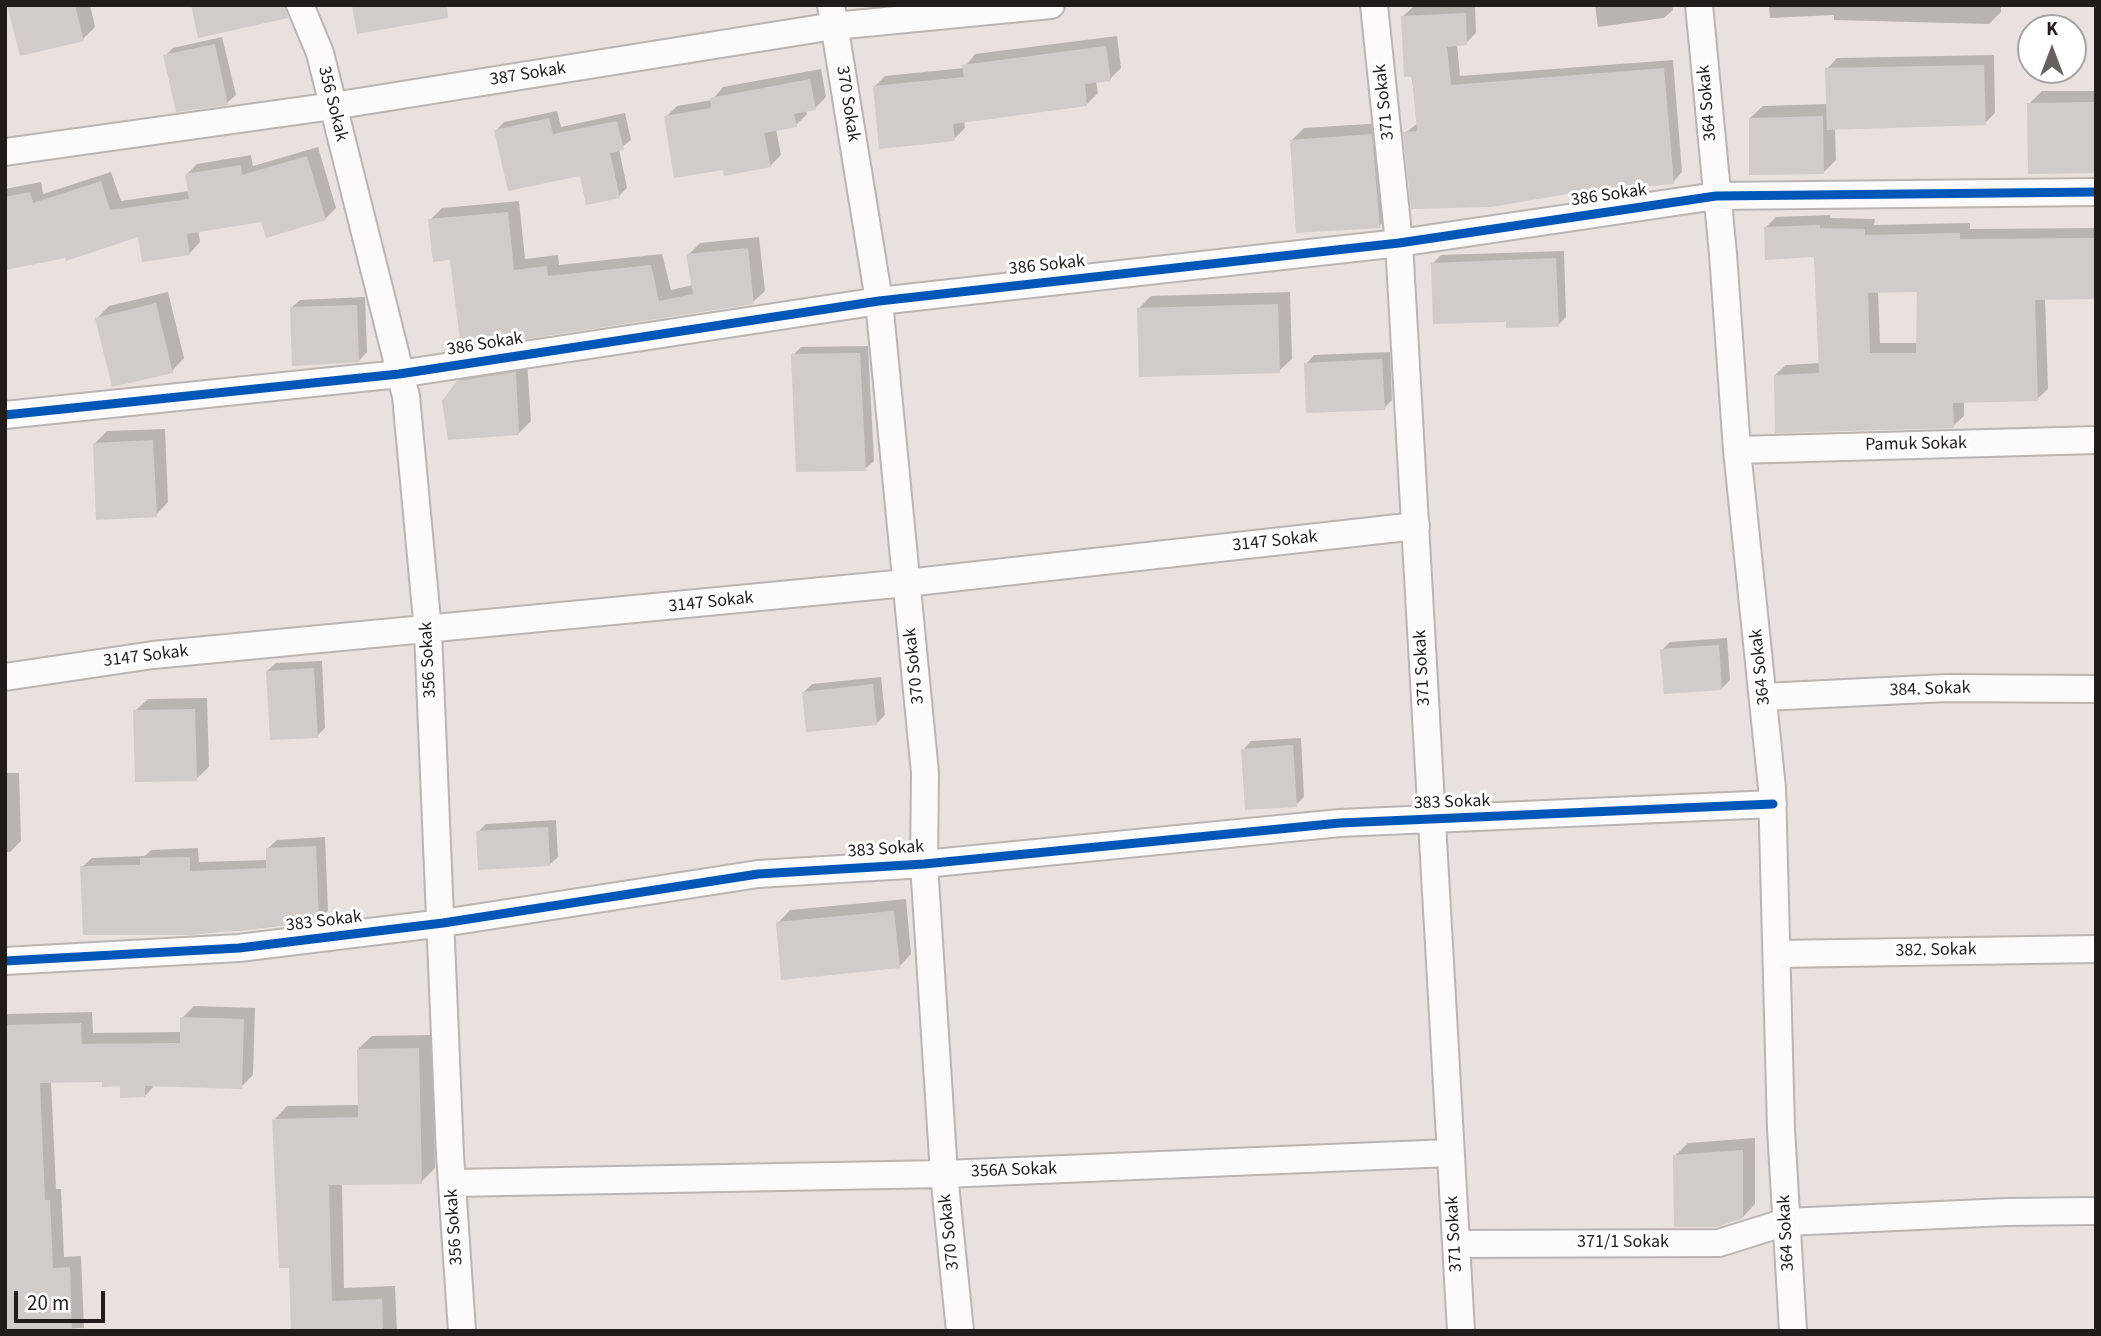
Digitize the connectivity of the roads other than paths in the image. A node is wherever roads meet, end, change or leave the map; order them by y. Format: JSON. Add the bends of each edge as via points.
{"nodes":[{"id":1,"x":300,"y":5,"type":"edge"},
{"id":2,"x":1051,"y":5,"type":"edge"},
{"id":3,"x":1374,"y":5,"type":"edge"},
{"id":4,"x":1699,"y":5,"type":"edge"},
{"id":5,"x":832,"y":15,"type":"edge"},
{"id":6,"x":333,"y":107,"type":"junction"},
{"id":7,"x":5,"y":152,"type":"edge"},
{"id":8,"x":2096,"y":192,"type":"edge"},
{"id":9,"x":1716,"y":196,"type":"junction"},
{"id":10,"x":1399,"y":243,"type":"junction"},
{"id":11,"x":879,"y":301,"type":"junction"},
{"id":12,"x":399,"y":374,"type":"junction"},
{"id":13,"x":5,"y":415,"type":"edge"},
{"id":14,"x":2096,"y":440,"type":"edge"},
{"id":15,"x":1737,"y":450,"type":"junction"},
{"id":16,"x":1416,"y":526,"type":"junction"},
{"id":17,"x":906,"y":583,"type":"junction"},
{"id":18,"x":428,"y":631,"type":"junction"},
{"id":19,"x":5,"y":677,"type":"edge"},
{"id":20,"x":2096,"y":689,"type":"edge"},
{"id":21,"x":1764,"y":697,"type":"junction"},
{"id":22,"x":1773,"y":804,"type":"junction"},
{"id":23,"x":1431,"y":820,"type":"junction"},
{"id":24,"x":924,"y":864,"type":"junction"},
{"id":25,"x":443,"y":923,"type":"junction"},
{"id":26,"x":2096,"y":949,"type":"edge"},
{"id":27,"x":1777,"y":954,"type":"junction"},
{"id":28,"x":5,"y":961,"type":"edge"},
{"id":29,"x":1450,"y":1153,"type":"junction"},
{"id":30,"x":944,"y":1174,"type":"junction"},
{"id":31,"x":452,"y":1183,"type":"junction"},
{"id":32,"x":2096,"y":1212,"type":"edge"},
{"id":33,"x":1786,"y":1222,"type":"junction"},
{"id":34,"x":1456,"y":1244,"type":"junction"},
{"id":35,"x":462,"y":1331,"type":"edge"},
{"id":36,"x":960,"y":1331,"type":"edge"},
{"id":37,"x":1461,"y":1331,"type":"edge"},
{"id":38,"x":1793,"y":1331,"type":"edge"}],
"edges":[{"from":1,"to":6,"type":"street","name":"356 Sokak","via":[[320,53]]},
{"from":2,"to":5,"type":"street","name":"387 Sokak"},
{"from":3,"to":10,"type":"street","name":"371 Sokak"},
{"from":4,"to":9,"type":"street","name":"364 Sokak"},
{"from":5,"to":6,"type":"street","name":"387 Sokak"},
{"from":5,"to":11,"type":"street","name":"370 Sokak"},
{"from":6,"to":7,"type":"street","name":"387 Sokak"},
{"from":6,"to":12,"type":"street","name":"356 Sokak"},
{"from":8,"to":9,"type":"street","name":"386 Sokak"},
{"from":9,"to":10,"type":"street","name":"386 Sokak"},
{"from":9,"to":15,"type":"street","name":"364 Sokak"},
{"from":10,"to":11,"type":"street","name":"386 Sokak"},
{"from":10,"to":16,"type":"street","name":"371 Sokak"},
{"from":11,"to":12,"type":"street","name":"386 Sokak"},
{"from":11,"to":17,"type":"street","name":"370 Sokak"},
{"from":12,"to":13,"type":"street","name":"386 Sokak"},
{"from":12,"to":18,"type":"street","name":"356 Sokak","via":[[407,396]]},
{"from":14,"to":15,"type":"street","name":"Pamuk Sokak"},
{"from":15,"to":21,"type":"street","name":"364 Sokak"},
{"from":16,"to":17,"type":"street","name":"3147 Sokak"},
{"from":16,"to":23,"type":"street","name":"371 Sokak"},
{"from":17,"to":18,"type":"street","name":"3147 Sokak"},
{"from":17,"to":24,"type":"street","name":"370 Sokak","via":[[925,773]]},
{"from":18,"to":19,"type":"street","name":"3147 Sokak","via":[[153,655]]},
{"from":18,"to":25,"type":"street","name":"356 Sokak"},
{"from":20,"to":21,"type":"street","name":"384. Sokak","via":[[1947,688]]},
{"from":21,"to":22,"type":"street","name":"364 Sokak"},
{"from":22,"to":23,"type":"street","name":"383 Sokak"},
{"from":22,"to":27,"type":"street","name":"364 Sokak"},
{"from":23,"to":24,"type":"street","name":"383 Sokak","via":[[1340,823]]},
{"from":23,"to":29,"type":"street","name":"371 Sokak"},
{"from":24,"to":25,"type":"street","name":"383 Sokak","via":[[758,874]]},
{"from":24,"to":30,"type":"street","name":"370 Sokak"},
{"from":25,"to":28,"type":"street","name":"383 Sokak","via":[[239,948]]},
{"from":25,"to":31,"type":"street","name":"356 Sokak"},
{"from":26,"to":27,"type":"street","name":"382. Sokak"},
{"from":27,"to":33,"type":"street","name":"364 Sokak"},
{"from":29,"to":30,"type":"street","name":"356A Sokak"},
{"from":29,"to":34,"type":"street","name":"371 Sokak"},
{"from":30,"to":31,"type":"street","name":"356A Sokak"},
{"from":30,"to":36,"type":"street","name":"370 Sokak"},
{"from":31,"to":35,"type":"street","name":"356 Sokak"},
{"from":32,"to":33,"type":"street","name":"371/1 Sokak"},
{"from":33,"to":34,"type":"street","name":"371/1 Sokak","via":[[1718,1243]]},
{"from":33,"to":38,"type":"street","name":"364 Sokak"},
{"from":34,"to":37,"type":"street","name":"371 Sokak"}]}
